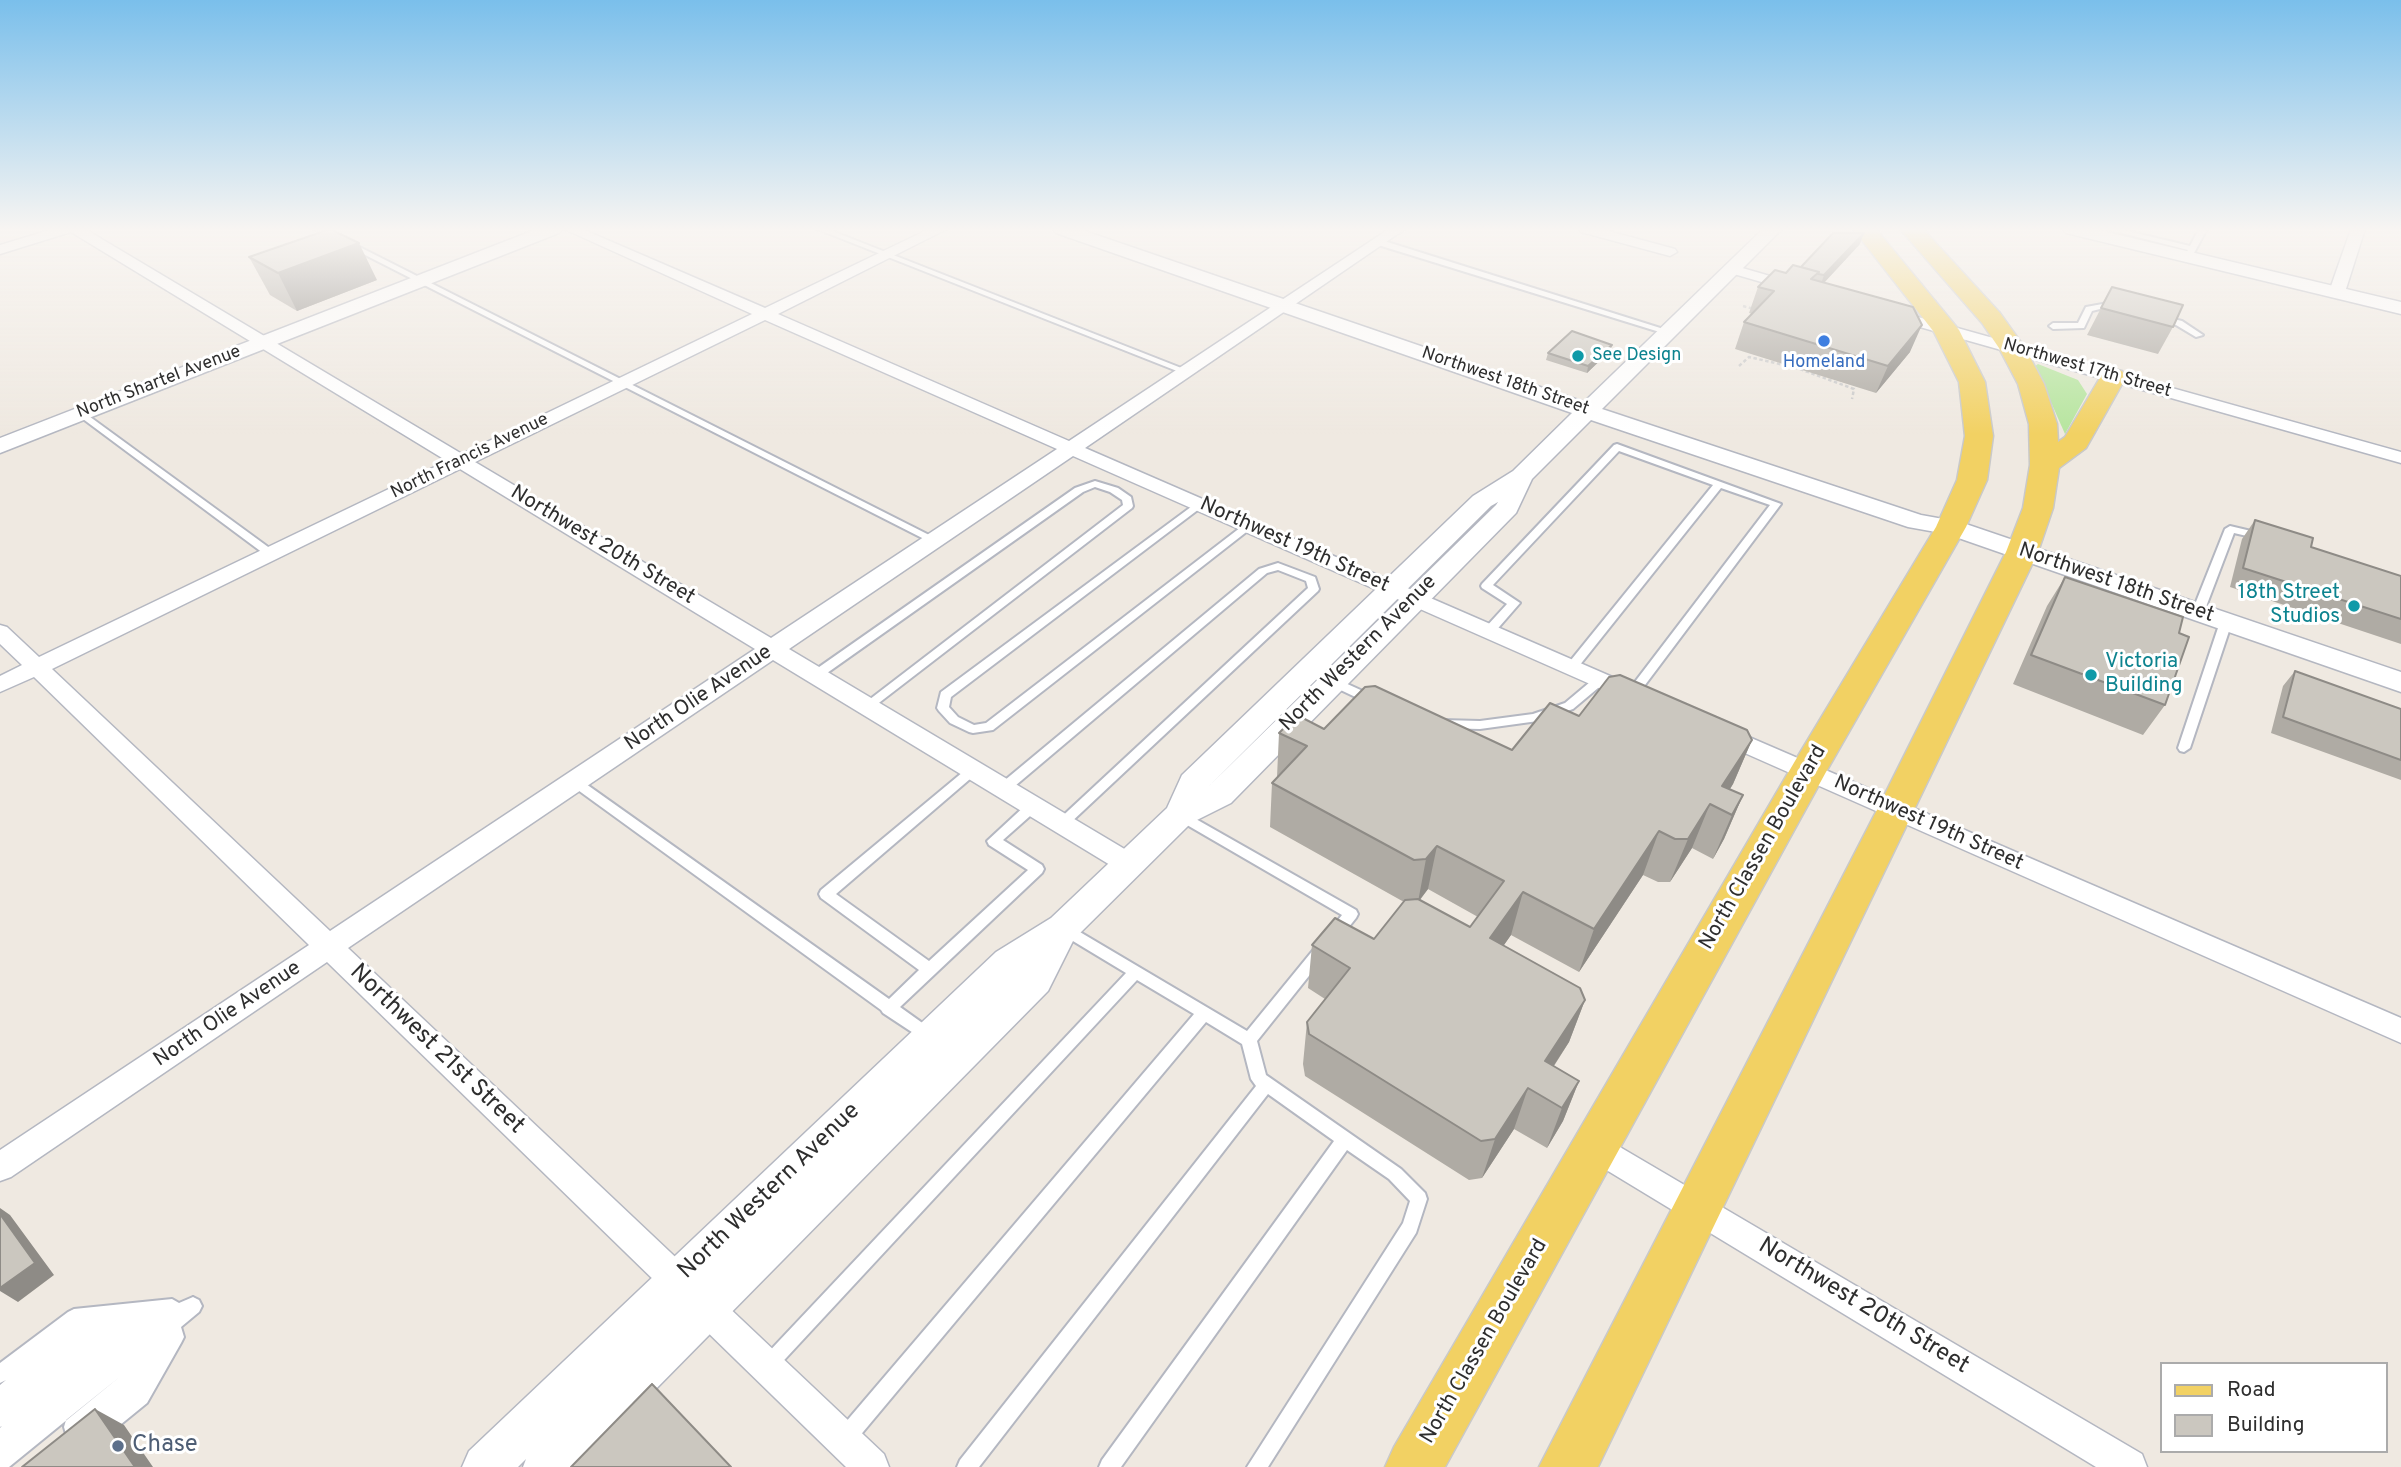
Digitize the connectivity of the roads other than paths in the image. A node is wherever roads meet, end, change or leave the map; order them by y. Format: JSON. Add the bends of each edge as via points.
{"nodes":[{"id":1,"x":190,"y":297,"type":"edge"},
{"id":2,"x":379,"y":297,"type":"edge"},
{"id":3,"x":454,"y":297,"type":"edge"},
{"id":4,"x":728,"y":297,"type":"edge"},
{"id":5,"x":800,"y":297,"type":"edge"},
{"id":6,"x":996,"y":297,"type":"edge"},
{"id":7,"x":1278,"y":297,"type":"edge"},
{"id":8,"x":1279,"y":297,"type":"edge"},
{"id":9,"x":1294,"y":297,"type":"edge"},
{"id":10,"x":1557,"y":297,"type":"edge"},
{"id":11,"x":1704,"y":297,"type":"edge"},
{"id":12,"x":1920,"y":297,"type":"edge"},
{"id":13,"x":1973,"y":297,"type":"edge"},
{"id":14,"x":2359,"y":297,"type":"edge"},
{"id":15,"x":1289,"y":301,"type":"junction"},
{"id":16,"x":2401,"y":308,"type":"edge"},
{"id":17,"x":1873,"y":309,"type":"edge"},
{"id":18,"x":2132,"y":311,"type":"edge"},
{"id":19,"x":766,"y":314,"type":"junction"},
{"id":20,"x":2155,"y":317,"type":"edge"},
{"id":21,"x":2053,"y":326,"type":"dead end"},
{"id":22,"x":1946,"y":330,"type":"junction"},
{"id":23,"x":1669,"y":332,"type":"junction"},
{"id":24,"x":2199,"y":335,"type":"dead end"},
{"id":25,"x":264,"y":342,"type":"junction"},
{"id":26,"x":2012,"y":348,"type":"junction"},
{"id":27,"x":1185,"y":371,"type":"junction"},
{"id":28,"x":2113,"y":377,"type":"junction"},
{"id":29,"x":623,"y":383,"type":"junction"},
{"id":30,"x":1594,"y":405,"type":"junction"},
{"id":31,"x":82,"y":414,"type":"junction"},
{"id":32,"x":0,"y":446,"type":"edge"},
{"id":33,"x":1070,"y":448,"type":"junction"},
{"id":34,"x":2401,"y":457,"type":"edge"},
{"id":35,"x":461,"y":462,"type":"junction"},
{"id":36,"x":2045,"y":466,"type":"junction"},
{"id":37,"x":1719,"y":484,"type":"junction"},
{"id":38,"x":1199,"y":504,"type":"junction"},
{"id":39,"x":1249,"y":526,"type":"junction"},
{"id":40,"x":1951,"y":527,"type":"junction"},
{"id":41,"x":2270,"y":539,"type":"edge"},
{"id":42,"x":934,"y":541,"type":"junction"},
{"id":43,"x":2022,"y":552,"type":"junction"},
{"id":44,"x":271,"y":554,"type":"junction"},
{"id":45,"x":1403,"y":594,"type":"junction"},
{"id":46,"x":2198,"y":612,"type":"junction"},
{"id":47,"x":2226,"y":622,"type":"junction"},
{"id":48,"x":1489,"y":631,"type":"junction"},
{"id":49,"x":0,"y":632,"type":"edge"},
{"id":50,"x":773,"y":649,"type":"junction"},
{"id":51,"x":37,"y":667,"type":"junction"},
{"id":52,"x":1571,"y":667,"type":"junction"},
{"id":53,"x":816,"y":675,"type":"junction"},
{"id":54,"x":1320,"y":676,"type":"junction"},
{"id":55,"x":1600,"y":680,"type":"junction"},
{"id":56,"x":2401,"y":682,"type":"edge"},
{"id":57,"x":0,"y":685,"type":"edge"},
{"id":58,"x":1632,"y":694,"type":"junction"},
{"id":59,"x":1656,"y":705,"type":"edge"},
{"id":60,"x":867,"y":706,"type":"junction"},
{"id":61,"x":1387,"y":707,"type":"edge"},
{"id":62,"x":1423,"y":720,"type":"edge"},
{"id":63,"x":1704,"y":726,"type":"edge"},
{"id":64,"x":2184,"y":748,"type":"dead end"},
{"id":65,"x":973,"y":770,"type":"junction"},
{"id":66,"x":1808,"y":771,"type":"junction"},
{"id":67,"x":575,"y":782,"type":"junction"},
{"id":68,"x":1004,"y":788,"type":"junction"},
{"id":69,"x":1033,"y":806,"type":"junction"},
{"id":70,"x":1896,"y":810,"type":"junction"},
{"id":71,"x":1180,"y":815,"type":"junction"},
{"id":72,"x":1062,"y":823,"type":"junction"},
{"id":73,"x":1129,"y":864,"type":"junction"},
{"id":74,"x":1063,"y":928,"type":"junction"},
{"id":75,"x":329,"y":947,"type":"junction"},
{"id":76,"x":930,"y":970,"type":"junction"},
{"id":77,"x":1136,"y":972,"type":"junction"},
{"id":78,"x":888,"y":1009,"type":"junction"},
{"id":79,"x":1204,"y":1013,"type":"junction"},
{"id":80,"x":2401,"y":1031,"type":"edge"},
{"id":81,"x":930,"y":1037,"type":"junction"},
{"id":82,"x":1249,"y":1040,"type":"junction"},
{"id":83,"x":1266,"y":1085,"type":"junction"},
{"id":84,"x":1345,"y":1139,"type":"junction"},
{"id":85,"x":1595,"y":1147,"type":"junction"},
{"id":86,"x":1,"y":1163,"type":"edge"},
{"id":87,"x":1698,"y":1207,"type":"junction"},
{"id":88,"x":691,"y":1295,"type":"junction"},
{"id":89,"x":193,"y":1306,"type":"junction"},
{"id":90,"x":766,"y":1368,"type":"junction"},
{"id":91,"x":0,"y":1374,"type":"edge"},
{"id":92,"x":0,"y":1397,"type":"edge"},
{"id":93,"x":0,"y":1418,"type":"edge"},
{"id":94,"x":0,"y":1440,"type":"edge"},
{"id":95,"x":843,"y":1440,"type":"junction"},
{"id":96,"x":86,"y":1441,"type":"edge"},
{"id":97,"x":0,"y":1462,"type":"edge"},
{"id":98,"x":23,"y":1467,"type":"edge"},
{"id":99,"x":485,"y":1467,"type":"edge"},
{"id":100,"x":547,"y":1467,"type":"edge"},
{"id":101,"x":871,"y":1467,"type":"edge"},
{"id":102,"x":967,"y":1467,"type":"edge"},
{"id":103,"x":1109,"y":1467,"type":"edge"},
{"id":104,"x":1257,"y":1467,"type":"edge"},
{"id":105,"x":1414,"y":1467,"type":"edge"},
{"id":106,"x":1568,"y":1467,"type":"edge"},
{"id":107,"x":2129,"y":1467,"type":"edge"}],
"edges":[{"from":1,"to":25,"type":"street","name":"Northwest 20th Street"},
{"from":2,"to":25,"type":"street","name":"North Shartel Avenue"},
{"from":3,"to":29,"type":"lane"},
{"from":4,"to":19,"type":"street","name":"Northwest 19th Street"},
{"from":5,"to":19,"type":"street","name":"North Francis Avenue"},
{"from":6,"to":27,"type":"lane"},
{"from":7,"to":15,"type":"street","name":"Northwest 18th Street"},
{"from":8,"to":15,"type":"street","name":"Northwest 18th Street"},
{"from":9,"to":15,"type":"street","name":"North Olie Avenue"},
{"from":10,"to":23,"type":"lane"},
{"from":11,"to":23,"type":"street","name":"North Western Avenue"},
{"from":12,"to":22,"type":"main road","name":"North Classen Boulevard"},
{"from":13,"to":26,"type":"main road"},
{"from":14,"to":16,"type":"street"},
{"from":15,"to":27,"type":"street","name":"North Olie Avenue"},
{"from":15,"to":30,"type":"street","name":"Northwest 18th Street"},
{"from":17,"to":22,"type":"street","name":"Northwest 17th Street"},
{"from":18,"to":21,"type":"lane","via":[[2108,305],[2089,309],[2081,326]]},
{"from":19,"to":29,"type":"street","name":"North Francis Avenue"},
{"from":19,"to":33,"type":"street","name":"Northwest 19th Street"},
{"from":20,"to":24,"type":"lane","via":[[2179,323]]},
{"from":22,"to":26,"type":"street","name":"Northwest 17th Street"},
{"from":22,"to":40,"type":"main road","name":"North Classen Boulevard","via":[[1972,382],[1979,436],[1972,480]]},
{"from":23,"to":30,"type":"street","name":"North Western Avenue"},
{"from":25,"to":31,"type":"street","name":"North Shartel Avenue"},
{"from":25,"to":35,"type":"street","name":"Northwest 20th Street"},
{"from":26,"to":28,"type":"street","name":"Northwest 17th Street"},
{"from":26,"to":36,"type":"main road","via":[[2031,384],[2043,424]]},
{"from":27,"to":33,"type":"street","name":"North Olie Avenue"},
{"from":28,"to":34,"type":"street","name":"Northwest 17th Street"},
{"from":28,"to":36,"type":"main road","via":[[2076,442]]},
{"from":29,"to":35,"type":"street","name":"North Francis Avenue"},
{"from":29,"to":42,"type":"lane"},
{"from":30,"to":40,"type":"street","name":"Northwest 18th Street","via":[[1917,522]]},
{"from":30,"to":45,"type":"street","name":"North Western Avenue","via":[[1521,476],[1482,501]]},
{"from":31,"to":32,"type":"street","name":"North Shartel Avenue"},
{"from":31,"to":44,"type":"lane"},
{"from":33,"to":38,"type":"street","name":"Northwest 19th Street"},
{"from":33,"to":42,"type":"street","name":"North Olie Avenue"},
{"from":35,"to":44,"type":"street","name":"North Francis Avenue"},
{"from":35,"to":50,"type":"street","name":"Northwest 20th Street"},
{"from":36,"to":43,"type":"main road","via":[[2038,508]]},
{"from":37,"to":48,"type":"lane","via":[[1617,447],[1486,586],[1514,603]]},
{"from":37,"to":52,"type":"lane"},
{"from":37,"to":58,"type":"lane","via":[[1776,504]]},
{"from":38,"to":39,"type":"street","name":"Northwest 19th Street"},
{"from":38,"to":39,"type":"lane","via":[[945,695],[943,708],[954,720],[973,729],[989,727]]},
{"from":39,"to":45,"type":"street","name":"Northwest 19th Street"},
{"from":40,"to":43,"type":"street","name":"Northwest 18th Street"},
{"from":40,"to":66,"type":"main road","name":"North Classen Boulevard"},
{"from":41,"to":46,"type":"lane","via":[[2230,530]]},
{"from":42,"to":50,"type":"street","name":"North Olie Avenue"},
{"from":43,"to":46,"type":"street","name":"Northwest 18th Street"},
{"from":43,"to":70,"type":"main road"},
{"from":44,"to":51,"type":"street","name":"North Francis Avenue"},
{"from":45,"to":48,"type":"street","name":"Northwest 19th Street"},
{"from":45,"to":54,"type":"street","name":"North Western Avenue"},
{"from":46,"to":47,"type":"street","name":"Northwest 18th Street"},
{"from":47,"to":56,"type":"street","name":"Northwest 18th Street"},
{"from":47,"to":64,"type":"lane"},
{"from":48,"to":52,"type":"street","name":"Northwest 19th Street"},
{"from":49,"to":51,"type":"street","name":"Northwest 21st Street"},
{"from":50,"to":53,"type":"street","name":"Northwest 20th Street"},
{"from":50,"to":67,"type":"street","name":"North Olie Avenue"},
{"from":51,"to":57,"type":"street","name":"North Francis Avenue"},
{"from":51,"to":75,"type":"street","name":"Northwest 21st Street"},
{"from":52,"to":55,"type":"street","name":"Northwest 19th Street"},
{"from":53,"to":60,"type":"street","name":"Northwest 20th Street"},
{"from":53,"to":60,"type":"lane","via":[[1079,490],[1095,484],[1127,499],[1128,506]]},
{"from":54,"to":61,"type":"lane"},
{"from":54,"to":71,"type":"street","name":"North Western Avenue","via":[[1220,795]]},
{"from":55,"to":58,"type":"street","name":"Northwest 19th Street"},
{"from":55,"to":62,"type":"lane","via":[[1569,706],[1534,718],[1480,724]]},
{"from":58,"to":59,"type":"street","name":"Northwest 19th Street"},
{"from":60,"to":65,"type":"street","name":"Northwest 20th Street"},
{"from":63,"to":66,"type":"street","name":"Northwest 19th Street"},
{"from":65,"to":68,"type":"street","name":"Northwest 20th Street"},
{"from":65,"to":76,"type":"lane","via":[[826,894]]},
{"from":66,"to":70,"type":"street","name":"Northwest 19th Street"},
{"from":66,"to":85,"type":"main road","name":"North Classen Boulevard"},
{"from":67,"to":75,"type":"street","name":"North Olie Avenue"},
{"from":67,"to":78,"type":"lane"},
{"from":68,"to":69,"type":"street","name":"Northwest 20th Street"},
{"from":68,"to":72,"type":"lane","via":[[1263,571],[1278,566],[1311,579],[1314,589]]},
{"from":69,"to":72,"type":"street","name":"Northwest 20th Street"},
{"from":69,"to":76,"type":"lane","via":[[994,841],[1037,869]]},
{"from":70,"to":80,"type":"street","name":"Northwest 19th Street"},
{"from":70,"to":87,"type":"main road"},
{"from":71,"to":73,"type":"street","name":"North Western Avenue"},
{"from":71,"to":82,"type":"lane","via":[[1351,914]]},
{"from":72,"to":73,"type":"street","name":"Northwest 20th Street"},
{"from":73,"to":74,"type":"street","name":"North Western Avenue"},
{"from":74,"to":77,"type":"lane"},
{"from":74,"to":81,"type":"street","name":"North Western Avenue","via":[[1008,962]]},
{"from":74,"to":88,"type":"street","name":"North Western Avenue","via":[[1035,980]]},
{"from":75,"to":86,"type":"street","name":"North Olie Avenue"},
{"from":75,"to":88,"type":"street","name":"Northwest 21st Street"},
{"from":76,"to":78,"type":"lane"},
{"from":77,"to":79,"type":"lane"},
{"from":77,"to":90,"type":"lane"},
{"from":78,"to":81,"type":"lane"},
{"from":79,"to":82,"type":"lane"},
{"from":79,"to":95,"type":"lane"},
{"from":81,"to":88,"type":"street","name":"North Western Avenue"},
{"from":82,"to":83,"type":"lane","via":[[1259,1079]]},
{"from":83,"to":84,"type":"lane"},
{"from":83,"to":102,"type":"lane"},
{"from":84,"to":103,"type":"lane"},
{"from":84,"to":104,"type":"lane","via":[[1395,1174],[1419,1199],[1410,1227]]},
{"from":85,"to":87,"type":"street","name":"Northwest 20th Street"},
{"from":85,"to":105,"type":"main road","name":"North Classen Boulevard"},
{"from":87,"to":106,"type":"main road"},
{"from":87,"to":107,"type":"street","name":"Northwest 20th Street"},
{"from":88,"to":90,"type":"street","name":"Northwest 21st Street"},
{"from":88,"to":99,"type":"street","name":"North Western Avenue"},
{"from":88,"to":100,"type":"street","name":"North Western Avenue"},
{"from":89,"to":91,"type":"lane","via":[[74,1318]]},
{"from":89,"to":92,"type":"lane","via":[[89,1328]]},
{"from":89,"to":93,"type":"lane","via":[[100,1339]]},
{"from":89,"to":94,"type":"lane","via":[[112,1352]]},
{"from":89,"to":96,"type":"lane","via":[[140,1396]]},
{"from":89,"to":97,"type":"lane"},
{"from":89,"to":98,"type":"lane","via":[[128,1382]]},
{"from":90,"to":95,"type":"street","name":"Northwest 21st Street"},
{"from":95,"to":101,"type":"street","name":"Northwest 21st Street"}]}
